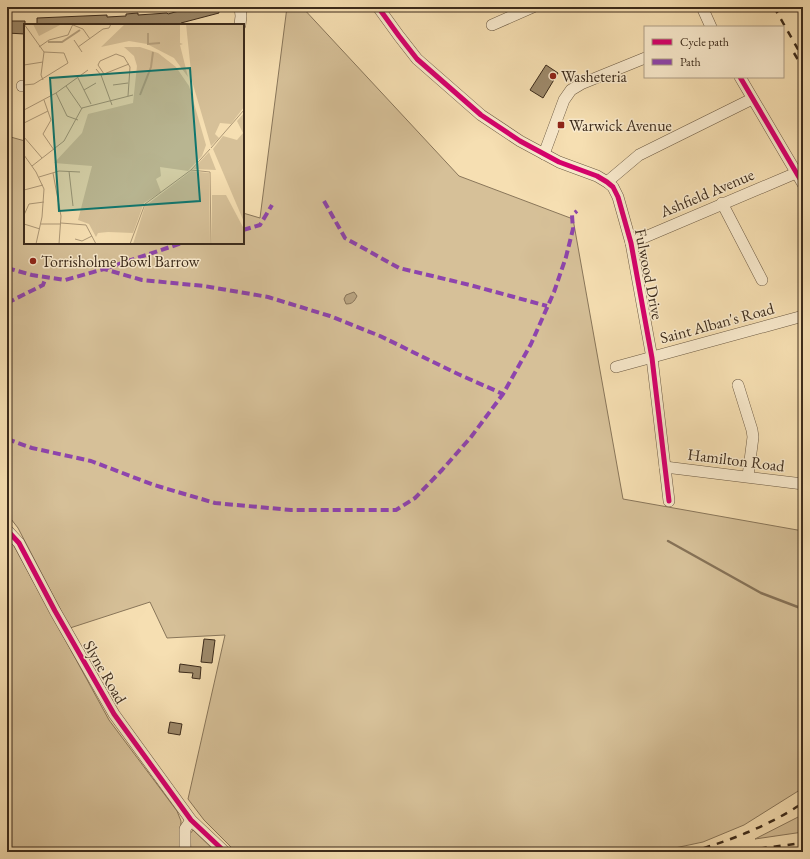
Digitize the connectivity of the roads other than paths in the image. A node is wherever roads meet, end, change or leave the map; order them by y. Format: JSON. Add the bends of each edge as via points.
{"nodes":[{"id":1,"x":240,"y":7,"type":"edge"},
{"id":2,"x":378,"y":7,"type":"edge"},
{"id":3,"x":533,"y":7,"type":"edge"},
{"id":4,"x":702,"y":7,"type":"edge"},
{"id":5,"x":240,"y":24,"type":"edge"},
{"id":6,"x":492,"y":25,"type":"dead end"},
{"id":7,"x":711,"y":26,"type":"edge"},
{"id":8,"x":644,"y":58,"type":"edge"},
{"id":9,"x":741,"y":78,"type":"edge"},
{"id":10,"x":752,"y":99,"type":"junction"},
{"id":11,"x":544,"y":154,"type":"junction"},
{"id":12,"x":796,"y":173,"type":"junction"},
{"id":13,"x":608,"y":182,"type":"junction"},
{"id":14,"x":803,"y":184,"type":"edge"},
{"id":15,"x":722,"y":204,"type":"junction"},
{"id":16,"x":630,"y":243,"type":"junction"},
{"id":17,"x":762,"y":280,"type":"dead end"},
{"id":18,"x":803,"y":316,"type":"edge"},
{"id":19,"x":652,"y":358,"type":"junction"},
{"id":20,"x":616,"y":367,"type":"dead end"},
{"id":21,"x":738,"y":385,"type":"dead end"},
{"id":22,"x":665,"y":467,"type":"junction"},
{"id":23,"x":748,"y":476,"type":"junction"},
{"id":24,"x":803,"y":484,"type":"edge"},
{"id":25,"x":669,"y":501,"type":"dead end"},
{"id":26,"x":7,"y":530,"type":"edge"},
{"id":27,"x":191,"y":820,"type":"junction"},
{"id":28,"x":185,"y":852,"type":"edge"},
{"id":29,"x":225,"y":852,"type":"edge"}],
"edges":[{"from":1,"to":5,"type":"street"},
{"from":2,"to":11,"type":"street","via":[[417,59],[440,80],[481,115]]},
{"from":3,"to":6,"type":"street"},
{"from":4,"to":7,"type":"street"},
{"from":8,"to":11,"type":"street","via":[[571,90],[564,100]]},
{"from":9,"to":10,"type":"street"},
{"from":10,"to":12,"type":"street"},
{"from":10,"to":13,"type":"street","via":[[639,155]]},
{"from":11,"to":13,"type":"street"},
{"from":12,"to":14,"type":"street"},
{"from":12,"to":15,"type":"street","name":"Ashfield Avenue"},
{"from":13,"to":16,"type":"street","name":"Fulwood Drive","via":[[618,197]]},
{"from":15,"to":16,"type":"street","name":"Ashfield Avenue"},
{"from":15,"to":17,"type":"street"},
{"from":16,"to":19,"type":"street","name":"Fulwood Drive"},
{"from":18,"to":19,"type":"street","name":"Saint Alban's Road"},
{"from":19,"to":20,"type":"street","name":"Saint Alban's Road"},
{"from":19,"to":22,"type":"street","name":"Fulwood Drive"},
{"from":21,"to":23,"type":"street","via":[[753,437]]},
{"from":22,"to":23,"type":"street","name":"Hamilton Road"},
{"from":22,"to":25,"type":"street","name":"Fulwood Drive"},
{"from":23,"to":24,"type":"street","name":"Hamilton Road"},
{"from":26,"to":27,"type":"street","name":"Slyne Road","via":[[19,543],[114,714]]},
{"from":27,"to":28,"type":"street","via":[[185,829]]},
{"from":27,"to":29,"type":"street","name":"Slyne Road"}]}
